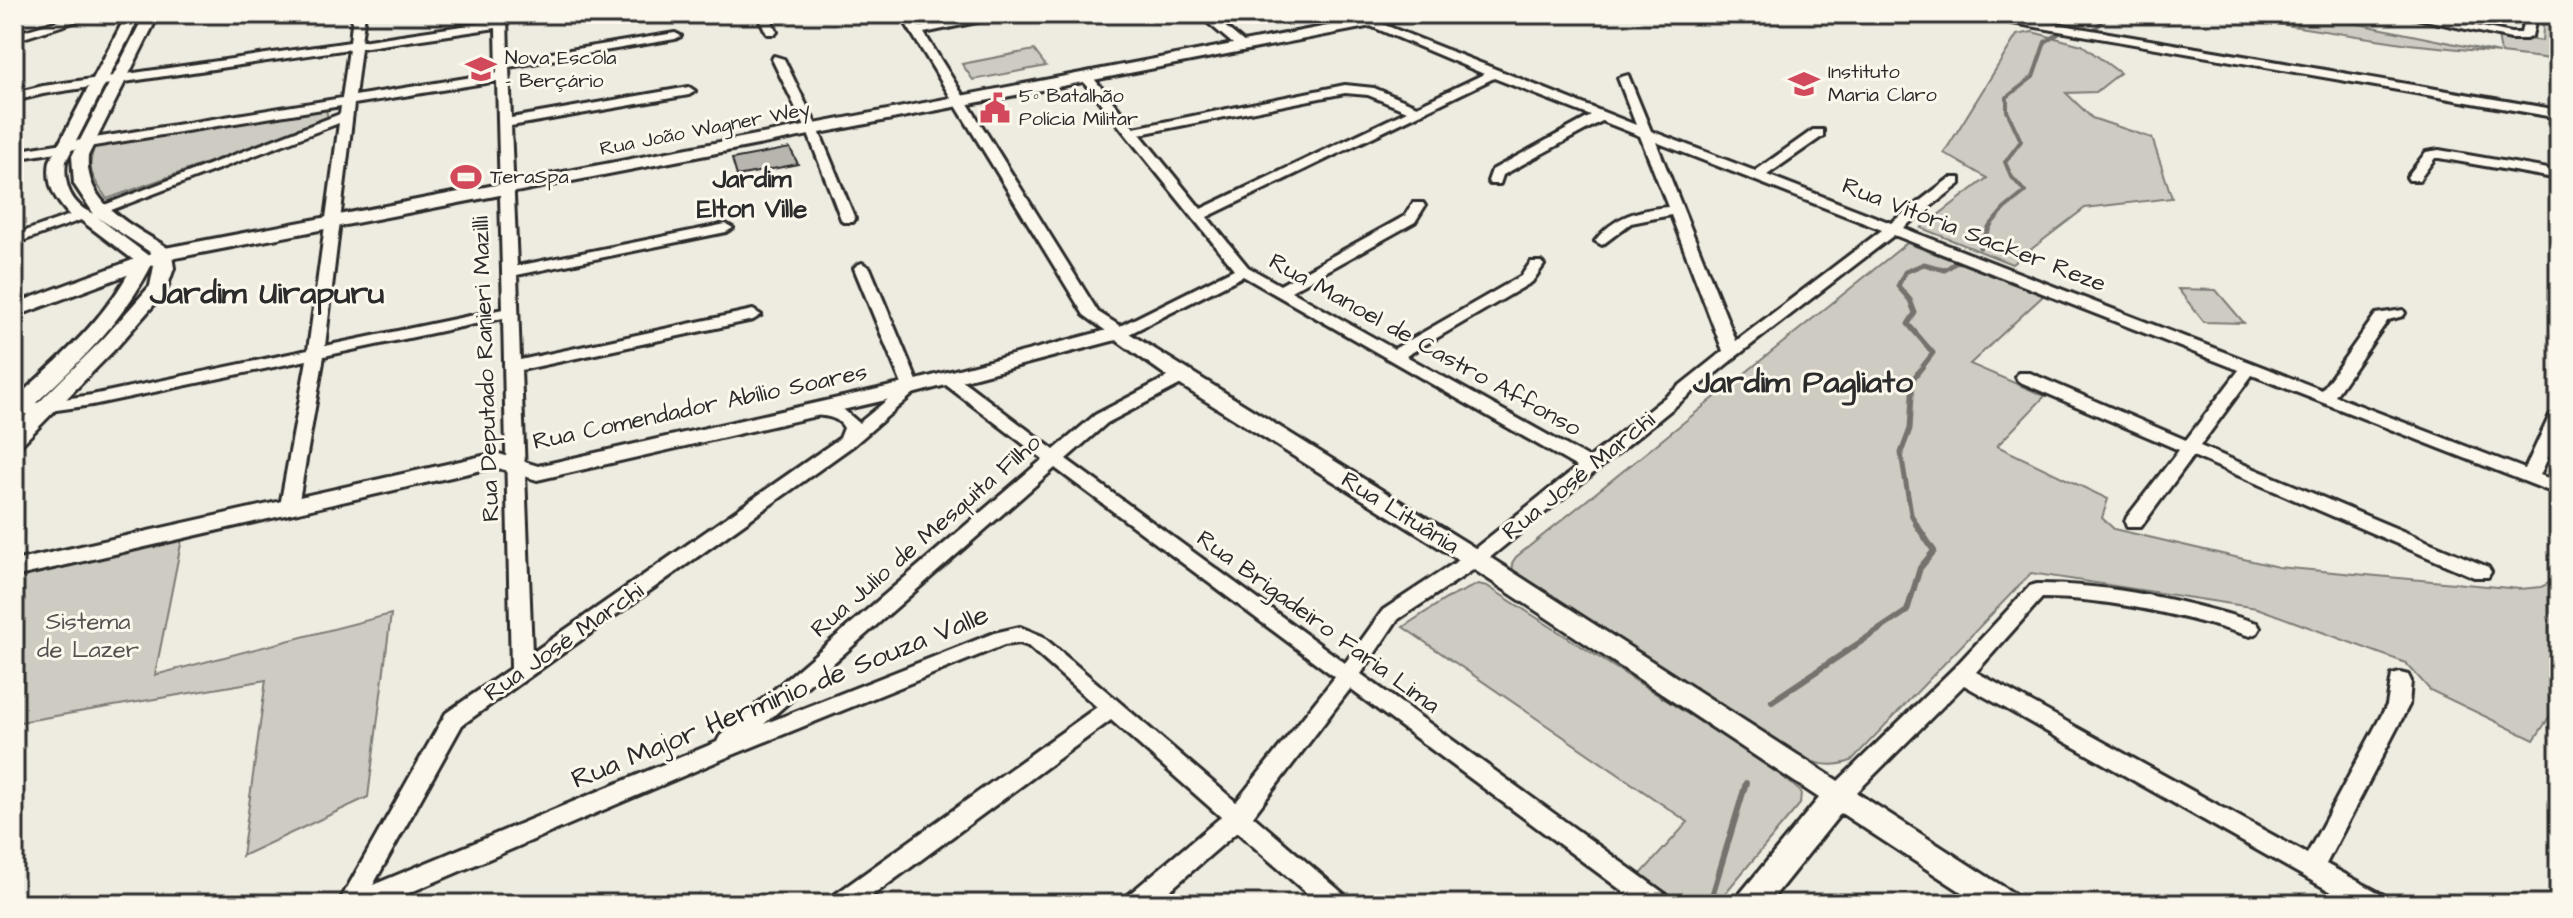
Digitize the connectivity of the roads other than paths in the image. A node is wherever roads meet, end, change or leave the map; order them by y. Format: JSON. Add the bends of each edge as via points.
{"nodes":[{"id":1,"x":93,"y":14,"type":"edge"},
{"id":2,"x":134,"y":14,"type":"edge"},
{"id":3,"x":152,"y":14,"type":"edge"},
{"id":4,"x":359,"y":14,"type":"edge"},
{"id":5,"x":763,"y":14,"type":"edge"},
{"id":6,"x":906,"y":14,"type":"edge"},
{"id":7,"x":1009,"y":14,"type":"edge"},
{"id":8,"x":1410,"y":14,"type":"edge"},
{"id":9,"x":1978,"y":14,"type":"edge"},
{"id":10,"x":2404,"y":14,"type":"edge"},
{"id":11,"x":2531,"y":14,"type":"edge"},
{"id":12,"x":501,"y":19,"type":"edge"},
{"id":13,"x":1210,"y":19,"type":"dead end"},
{"id":14,"x":1372,"y":23,"type":"junction"},
{"id":15,"x":917,"y":31,"type":"junction"},
{"id":16,"x":771,"y":32,"type":"dead end"},
{"id":17,"x":675,"y":36,"type":"dead end"},
{"id":18,"x":14,"y":38,"type":"edge"},
{"id":19,"x":355,"y":45,"type":"junction"},
{"id":20,"x":1243,"y":47,"type":"junction"},
{"id":21,"x":778,"y":59,"type":"dead end"},
{"id":22,"x":503,"y":70,"type":"junction"},
{"id":23,"x":1494,"y":74,"type":"junction"},
{"id":24,"x":1087,"y":78,"type":"junction"},
{"id":25,"x":1624,"y":78,"type":"dead end"},
{"id":26,"x":120,"y":79,"type":"junction"},
{"id":27,"x":99,"y":82,"type":"junction"},
{"id":28,"x":689,"y":91,"type":"dead end"},
{"id":29,"x":14,"y":97,"type":"edge"},
{"id":30,"x":349,"y":100,"type":"junction"},
{"id":31,"x":960,"y":102,"type":"junction"},
{"id":32,"x":1416,"y":110,"type":"junction"},
{"id":33,"x":2559,"y":114,"type":"edge"},
{"id":34,"x":346,"y":116,"type":"junction"},
{"id":35,"x":1601,"y":116,"type":"junction"},
{"id":36,"x":505,"y":123,"type":"junction"},
{"id":37,"x":813,"y":131,"type":"junction"},
{"id":38,"x":1132,"y":132,"type":"junction"},
{"id":39,"x":1644,"y":132,"type":"junction"},
{"id":40,"x":1818,"y":133,"type":"dead end"},
{"id":41,"x":87,"y":143,"type":"junction"},
{"id":42,"x":64,"y":147,"type":"junction"},
{"id":43,"x":14,"y":155,"type":"edge"},
{"id":44,"x":2559,"y":175,"type":"edge"},
{"id":45,"x":1757,"y":176,"type":"junction"},
{"id":46,"x":2414,"y":177,"type":"dead end"},
{"id":47,"x":1495,"y":181,"type":"dead end"},
{"id":48,"x":1955,"y":181,"type":"dead end"},
{"id":49,"x":506,"y":190,"type":"junction"},
{"id":50,"x":1418,"y":206,"type":"dead end"},
{"id":51,"x":1676,"y":210,"type":"junction"},
{"id":52,"x":90,"y":212,"type":"junction"},
{"id":53,"x":1200,"y":215,"type":"junction"},
{"id":54,"x":848,"y":219,"type":"dead end"},
{"id":55,"x":332,"y":223,"type":"junction"},
{"id":56,"x":726,"y":228,"type":"dead end"},
{"id":57,"x":1892,"y":229,"type":"junction"},
{"id":58,"x":14,"y":240,"type":"edge"},
{"id":59,"x":1602,"y":241,"type":"dead end"},
{"id":60,"x":165,"y":254,"type":"junction"},
{"id":61,"x":145,"y":260,"type":"junction"},
{"id":62,"x":1536,"y":265,"type":"dead end"},
{"id":63,"x":862,"y":268,"type":"dead end"},
{"id":64,"x":1243,"y":270,"type":"junction"},
{"id":65,"x":509,"y":272,"type":"junction"},
{"id":66,"x":1280,"y":291,"type":"junction"},
{"id":67,"x":14,"y":311,"type":"edge"},
{"id":68,"x":510,"y":312,"type":"junction"},
{"id":69,"x":2397,"y":313,"type":"dead end"},
{"id":70,"x":753,"y":315,"type":"dead end"},
{"id":71,"x":1119,"y":333,"type":"junction"},
{"id":72,"x":1732,"y":352,"type":"junction"},
{"id":73,"x":316,"y":354,"type":"junction"},
{"id":74,"x":1394,"y":356,"type":"junction"},
{"id":75,"x":512,"y":367,"type":"junction"},
{"id":76,"x":2249,"y":368,"type":"junction"},
{"id":77,"x":1181,"y":377,"type":"junction"},
{"id":78,"x":2024,"y":377,"type":"dead end"},
{"id":79,"x":948,"y":378,"type":"junction"},
{"id":80,"x":67,"y":387,"type":"junction"},
{"id":81,"x":912,"y":388,"type":"junction"},
{"id":82,"x":2325,"y":398,"type":"junction"},
{"id":83,"x":92,"y":400,"type":"junction"},
{"id":84,"x":47,"y":407,"type":"junction"},
{"id":85,"x":817,"y":410,"type":"junction"},
{"id":86,"x":15,"y":411,"type":"edge"},
{"id":87,"x":2559,"y":415,"type":"edge"},
{"id":88,"x":14,"y":439,"type":"edge"},
{"id":89,"x":848,"y":441,"type":"junction"},
{"id":90,"x":2190,"y":448,"type":"junction"},
{"id":91,"x":1054,"y":460,"type":"junction"},
{"id":92,"x":516,"y":466,"type":"junction"},
{"id":93,"x":1589,"y":466,"type":"junction"},
{"id":94,"x":2530,"y":478,"type":"junction"},
{"id":95,"x":2559,"y":489,"type":"edge"},
{"id":96,"x":289,"y":506,"type":"junction"},
{"id":97,"x":2134,"y":522,"type":"dead end"},
{"id":98,"x":1475,"y":559,"type":"junction"},
{"id":99,"x":14,"y":569,"type":"edge"},
{"id":100,"x":2481,"y":572,"type":"dead end"},
{"id":101,"x":520,"y":626,"type":"junction"},
{"id":102,"x":2250,"y":628,"type":"dead end"},
{"id":103,"x":580,"y":632,"type":"junction"},
{"id":104,"x":522,"y":672,"type":"junction"},
{"id":105,"x":1962,"y":674,"type":"junction"},
{"id":106,"x":1347,"y":677,"type":"junction"},
{"id":107,"x":2400,"y":681,"type":"dead end"},
{"id":108,"x":782,"y":695,"type":"junction"},
{"id":109,"x":1112,"y":708,"type":"junction"},
{"id":110,"x":807,"y":716,"type":"junction"},
{"id":111,"x":717,"y":752,"type":"junction"},
{"id":112,"x":1838,"y":796,"type":"junction"},
{"id":113,"x":1239,"y":816,"type":"junction"},
{"id":114,"x":2312,"y":868,"type":"junction"},
{"id":115,"x":357,"y":904,"type":"edge"},
{"id":116,"x":842,"y":904,"type":"edge"},
{"id":117,"x":1136,"y":904,"type":"edge"},
{"id":118,"x":1337,"y":904,"type":"edge"},
{"id":119,"x":1659,"y":904,"type":"edge"},
{"id":120,"x":1750,"y":904,"type":"edge"},
{"id":121,"x":2005,"y":904,"type":"edge"},
{"id":122,"x":2376,"y":904,"type":"edge"}],
"edges":[{"from":1,"to":18,"type":"street"},
{"from":2,"to":27,"type":"street"},
{"from":3,"to":26,"type":"street"},
{"from":4,"to":19,"type":"street"},
{"from":5,"to":16,"type":"street"},
{"from":6,"to":15,"type":"street","name":"Rua Lituânia"},
{"from":7,"to":15,"type":"street"},
{"from":8,"to":14,"type":"main road","name":"Rua João Wagner Wey"},
{"from":9,"to":33,"type":"street"},
{"from":10,"to":11,"type":"street","via":[[2511,36],[2526,36]]},
{"from":12,"to":19,"type":"street"},
{"from":12,"to":22,"type":"street","name":"Rua Deputado Ranieri Mazilli"},
{"from":13,"to":20,"type":"street"},
{"from":14,"to":20,"type":"main road","name":"Rua João Wagner Wey"},
{"from":14,"to":23,"type":"street","name":"Rua Vitória Sacker Reze"},
{"from":15,"to":31,"type":"street","name":"Rua Lituânia"},
{"from":17,"to":22,"type":"street"},
{"from":19,"to":26,"type":"street"},
{"from":19,"to":30,"type":"street"},
{"from":20,"to":24,"type":"main road","name":"Rua João Wagner Wey"},
{"from":21,"to":37,"type":"street"},
{"from":22,"to":30,"type":"street"},
{"from":22,"to":36,"type":"street","name":"Rua Deputado Ranieri Mazilli"},
{"from":23,"to":32,"type":"street"},
{"from":23,"to":35,"type":"street","name":"Rua Vitória Sacker Reze"},
{"from":24,"to":31,"type":"main road","name":"Rua João Wagner Wey"},
{"from":24,"to":38,"type":"street","name":"Rua Manoel de Castro Affonso"},
{"from":25,"to":39,"type":"street"},
{"from":26,"to":27,"type":"street"},
{"from":26,"to":41,"type":"street"},
{"from":27,"to":29,"type":"street"},
{"from":27,"to":42,"type":"street"},
{"from":28,"to":36,"type":"street"},
{"from":30,"to":34,"type":"street"},
{"from":30,"to":41,"type":"street"},
{"from":31,"to":37,"type":"main road","name":"Rua João Wagner Wey"},
{"from":31,"to":71,"type":"street","name":"Rua Lituânia","via":[[1092,315]]},
{"from":32,"to":38,"type":"street","via":[[1370,91],[1345,89]]},
{"from":32,"to":53,"type":"street"},
{"from":34,"to":52,"type":"street"},
{"from":34,"to":55,"type":"street"},
{"from":35,"to":39,"type":"street","name":"Rua Vitória Sacker Reze"},
{"from":35,"to":47,"type":"street","via":[[1497,173]]},
{"from":36,"to":49,"type":"street","name":"Rua Deputado Ranieri Mazilli"},
{"from":37,"to":49,"type":"main road","name":"Rua João Wagner Wey"},
{"from":37,"to":54,"type":"street"},
{"from":38,"to":53,"type":"street","name":"Rua Manoel de Castro Affonso"},
{"from":39,"to":45,"type":"street","name":"Rua Vitória Sacker Reze"},
{"from":39,"to":51,"type":"street"},
{"from":40,"to":45,"type":"street"},
{"from":41,"to":42,"type":"street"},
{"from":41,"to":52,"type":"street","via":[[78,173]]},
{"from":42,"to":43,"type":"street"},
{"from":42,"to":52,"type":"street","via":[[54,179],[61,196]]},
{"from":44,"to":46,"type":"street","via":[[2439,154],[2431,155]]},
{"from":45,"to":57,"type":"street","name":"Rua Vitória Sacker Reze"},
{"from":48,"to":57,"type":"street","name":"Rua José Marchi"},
{"from":49,"to":55,"type":"main road","name":"Rua João Wagner Wey"},
{"from":49,"to":65,"type":"street","name":"Rua Deputado Ranieri Mazilli"},
{"from":50,"to":66,"type":"street","via":[[1410,219]]},
{"from":51,"to":59,"type":"street","via":[[1615,224]]},
{"from":51,"to":72,"type":"street"},
{"from":52,"to":58,"type":"street"},
{"from":52,"to":60,"type":"street"},
{"from":52,"to":61,"type":"street"},
{"from":53,"to":64,"type":"street","name":"Rua Manoel de Castro Affonso"},
{"from":55,"to":60,"type":"main road","name":"Rua João Wagner Wey"},
{"from":55,"to":73,"type":"street"},
{"from":56,"to":65,"type":"street"},
{"from":57,"to":72,"type":"street","name":"Rua José Marchi"},
{"from":57,"to":76,"type":"street","name":"Rua Vitória Sacker Reze"},
{"from":60,"to":61,"type":"main road","name":"Rua João Wagner Wey"},
{"from":60,"to":80,"type":"street","via":[[159,287]]},
{"from":61,"to":67,"type":"main road","name":"Rua João Wagner Wey"},
{"from":61,"to":86,"type":"street","via":[[130,292]]},
{"from":62,"to":74,"type":"street","via":[[1527,279]]},
{"from":63,"to":81,"type":"street"},
{"from":64,"to":66,"type":"street","name":"Rua Manoel de Castro Affonso"},
{"from":64,"to":71,"type":"street","name":"Rua Comendador Abílio Soares"},
{"from":65,"to":68,"type":"street","name":"Rua Deputado Ranieri Mazilli"},
{"from":66,"to":74,"type":"street","name":"Rua Manoel de Castro Affonso"},
{"from":68,"to":73,"type":"street"},
{"from":68,"to":75,"type":"street","name":"Rua Deputado Ranieri Mazilli"},
{"from":69,"to":82,"type":"street","via":[[2382,317]]},
{"from":70,"to":75,"type":"street"},
{"from":71,"to":77,"type":"street","name":"Rua Lituânia"},
{"from":71,"to":79,"type":"street","name":"Rua Comendador Abílio Soares"},
{"from":72,"to":93,"type":"street","name":"Rua José Marchi"},
{"from":73,"to":83,"type":"street"},
{"from":73,"to":96,"type":"street"},
{"from":74,"to":93,"type":"street","name":"Rua Manoel de Castro Affonso"},
{"from":75,"to":92,"type":"street","name":"Rua Deputado Ranieri Mazilli"},
{"from":76,"to":82,"type":"street","name":"Rua Vitória Sacker Reze"},
{"from":76,"to":90,"type":"street"},
{"from":77,"to":91,"type":"street","name":"Rua Julio de Mesquita Filho","via":[[1101,419]]},
{"from":77,"to":98,"type":"street","name":"Rua Lituânia"},
{"from":78,"to":90,"type":"street"},
{"from":79,"to":81,"type":"street","name":"Rua Comendador Abílio Soares"},
{"from":79,"to":91,"type":"street","name":"Rua Brigadeiro Faria Lima"},
{"from":80,"to":83,"type":"street"},
{"from":80,"to":84,"type":"street"},
{"from":81,"to":85,"type":"street","name":"Rua Comendador Abílio Soares"},
{"from":81,"to":89,"type":"street","name":"Rua José Marchi"},
{"from":82,"to":94,"type":"street","name":"Rua Vitória Sacker Reze"},
{"from":83,"to":84,"type":"street"},
{"from":84,"to":86,"type":"street"},
{"from":84,"to":88,"type":"street"},
{"from":85,"to":89,"type":"street","via":[[850,419]]},
{"from":85,"to":92,"type":"street","name":"Rua Comendador Abílio Soares","via":[[537,473]]},
{"from":87,"to":94,"type":"street"},
{"from":89,"to":103,"type":"street","name":"Rua José Marchi"},
{"from":90,"to":97,"type":"street"},
{"from":90,"to":100,"type":"street"},
{"from":91,"to":106,"type":"street","name":"Rua Brigadeiro Faria Lima"},
{"from":91,"to":108,"type":"street","name":"Rua Julio de Mesquita Filho"},
{"from":92,"to":96,"type":"street","name":"Rua Comendador Abílio Soares","via":[[496,460]]},
{"from":92,"to":101,"type":"street","name":"Rua Deputado Ranieri Mazilli"},
{"from":93,"to":98,"type":"street","name":"Rua José Marchi"},
{"from":94,"to":95,"type":"street","name":"Rua Vitória Sacker Reze"},
{"from":96,"to":99,"type":"street","name":"Rua Comendador Abílio Soares"},
{"from":98,"to":106,"type":"street","name":"Rua José Marchi","via":[[1390,615]]},
{"from":98,"to":112,"type":"street","name":"Rua Lituânia"},
{"from":101,"to":103,"type":"street","via":[[533,643],[545,645]]},
{"from":101,"to":104,"type":"street","name":"Rua Deputado Ranieri Mazilli"},
{"from":102,"to":105,"type":"street","via":[[2203,613],[2049,589],[2037,591]]},
{"from":103,"to":104,"type":"street","name":"Rua José Marchi"},
{"from":104,"to":115,"type":"street","name":"Rua José Marchi","via":[[454,719]]},
{"from":105,"to":112,"type":"street"},
{"from":105,"to":114,"type":"street"},
{"from":106,"to":113,"type":"street","name":"Rua José Marchi"},
{"from":106,"to":119,"type":"street","name":"Rua Brigadeiro Faria Lima"},
{"from":107,"to":114,"type":"street","via":[[2398,705]]},
{"from":108,"to":110,"type":"street","via":[[780,704],[787,712]]},
{"from":108,"to":111,"type":"street","name":"Rua Julio de Mesquita Filho"},
{"from":109,"to":110,"type":"street","name":"Rua Major Herminio de Souza Valle","via":[[1035,641],[1020,635]]},
{"from":109,"to":113,"type":"street","name":"Rua Major Herminio de Souza Valle"},
{"from":109,"to":116,"type":"street"},
{"from":110,"to":111,"type":"street","name":"Rua Major Herminio de Souza Valle"},
{"from":111,"to":115,"type":"street","name":"Rua Major Herminio de Souza Valle"},
{"from":112,"to":120,"type":"street"},
{"from":112,"to":121,"type":"street","name":"Rua Lituânia"},
{"from":113,"to":117,"type":"street","name":"Rua José Marchi"},
{"from":113,"to":118,"type":"street","name":"Rua Major Herminio de Souza Valle"},
{"from":114,"to":122,"type":"street"}]}
